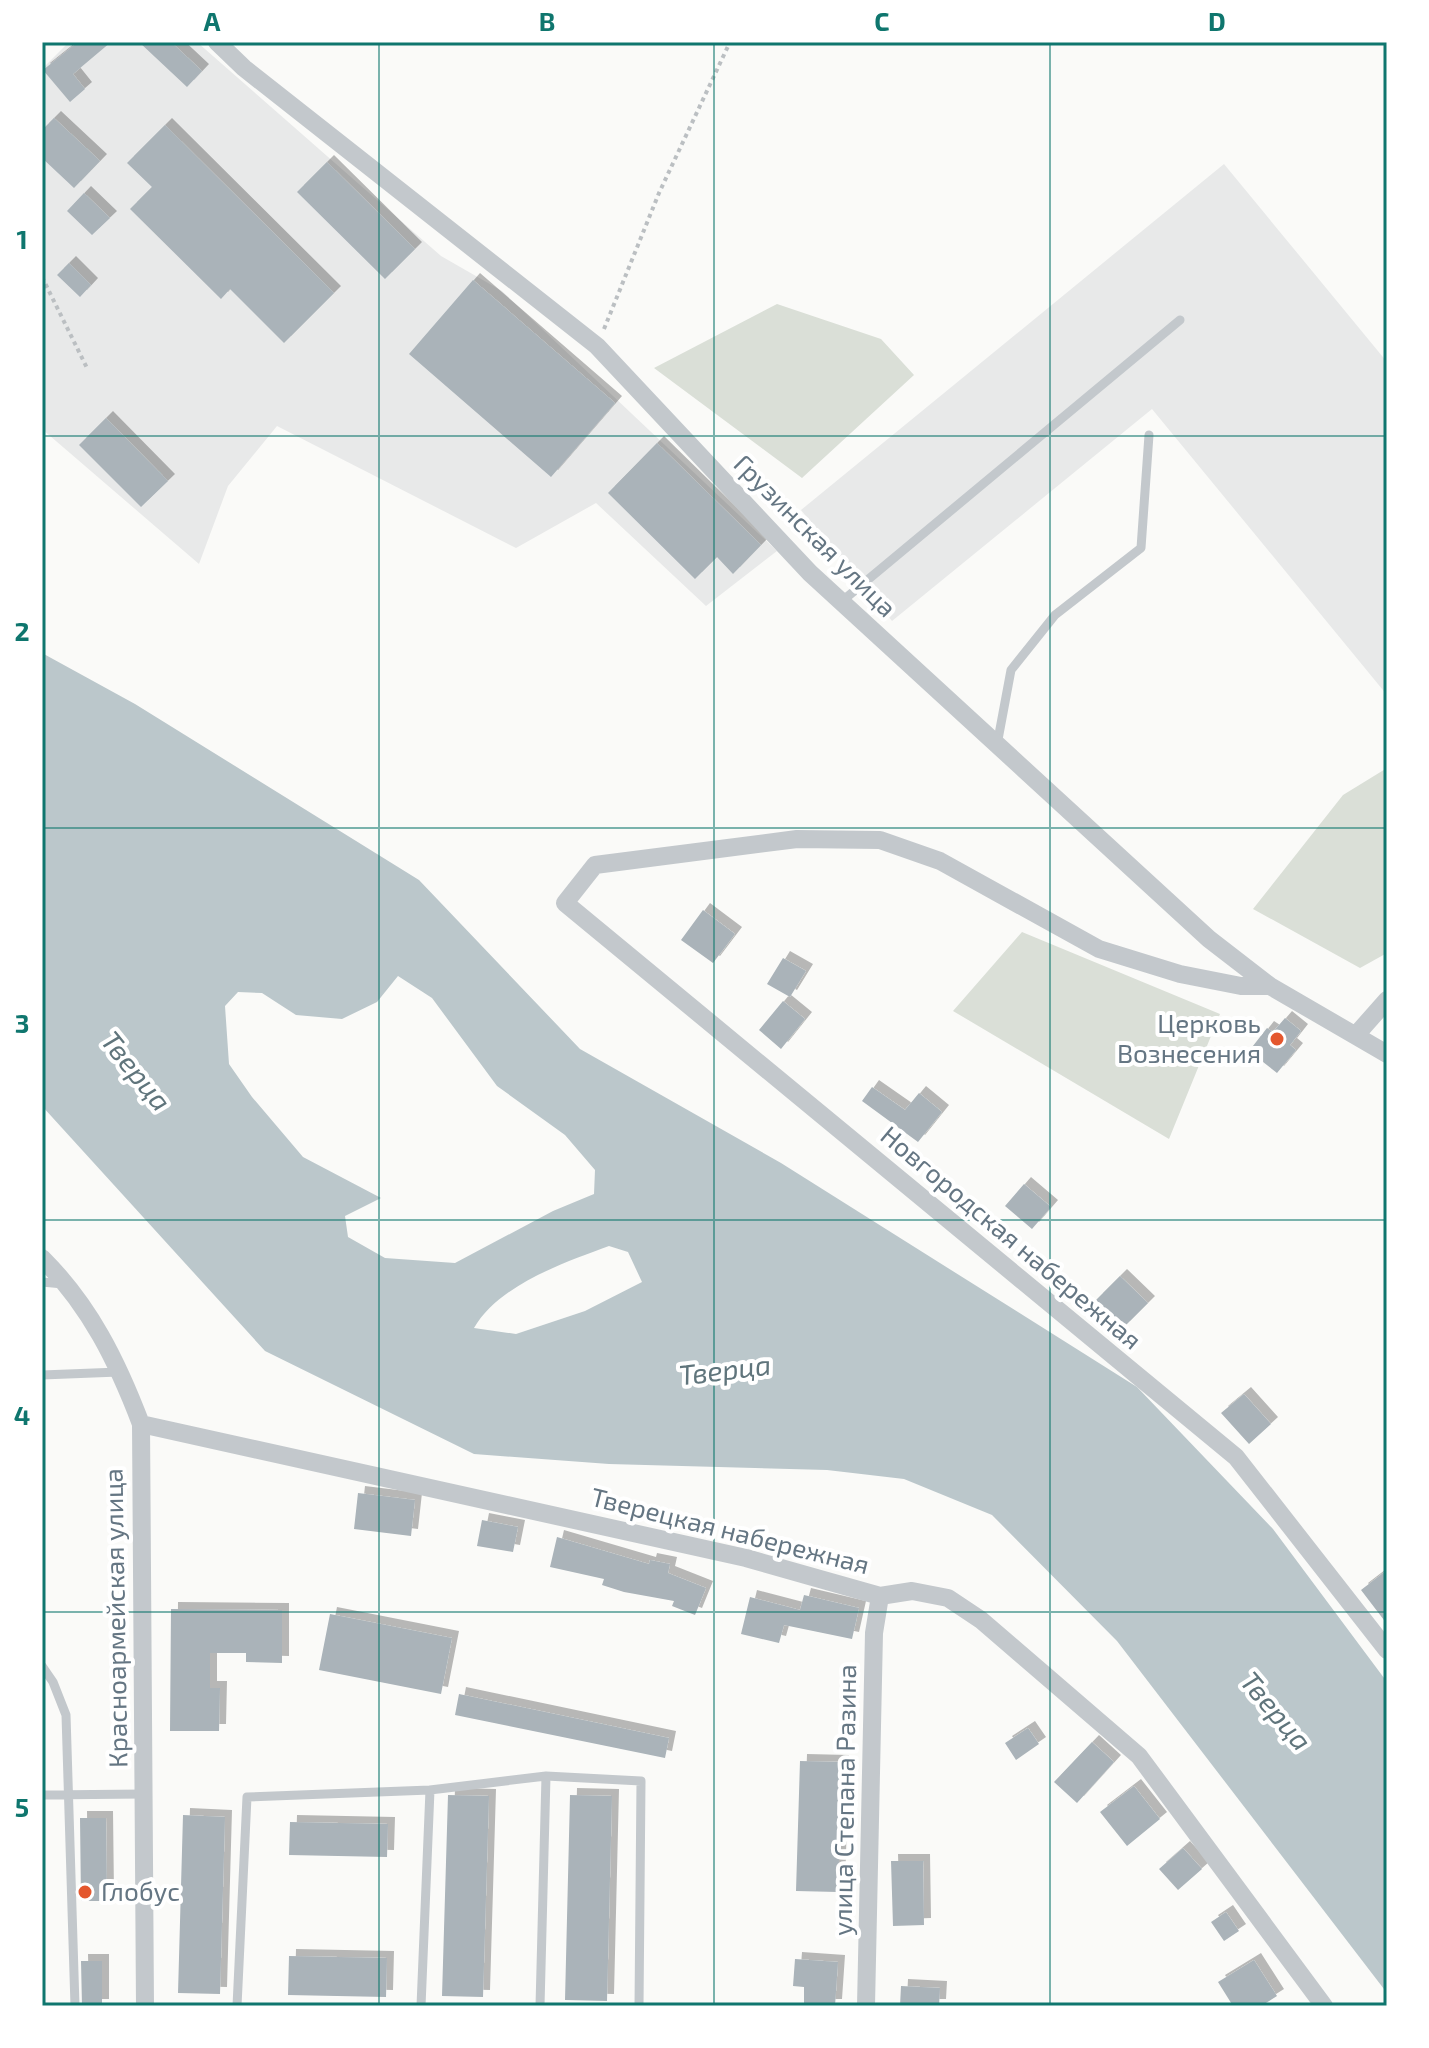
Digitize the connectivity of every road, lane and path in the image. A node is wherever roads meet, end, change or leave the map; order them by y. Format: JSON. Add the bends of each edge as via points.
{"nodes":[{"id":1,"x":217,"y":42,"type":"edge"},
{"id":2,"x":730,"y":42,"type":"edge"},
{"id":3,"x":42,"y":277,"type":"edge"},
{"id":4,"x":1180,"y":320,"type":"dead end"},
{"id":5,"x":597,"y":346,"type":"junction"},
{"id":6,"x":87,"y":368,"type":"dead end"},
{"id":7,"x":1149,"y":435,"type":"dead end"},
{"id":8,"x":841,"y":602,"type":"junction"},
{"id":9,"x":997,"y":745,"type":"junction"},
{"id":10,"x":1270,"y":986,"type":"junction"},
{"id":11,"x":1387,"y":1000,"type":"edge"},
{"id":12,"x":1356,"y":1035,"type":"junction"},
{"id":13,"x":1387,"y":1054,"type":"edge"},
{"id":14,"x":42,"y":1258,"type":"edge"},
{"id":15,"x":42,"y":1282,"type":"edge"},
{"id":16,"x":68,"y":1284,"type":"junction"},
{"id":17,"x":122,"y":1372,"type":"junction"},
{"id":18,"x":42,"y":1375,"type":"edge"},
{"id":19,"x":141,"y":1424,"type":"junction"},
{"id":20,"x":880,"y":1596,"type":"junction"},
{"id":21,"x":1387,"y":1650,"type":"edge"},
{"id":22,"x":42,"y":1666,"type":"edge"},
{"id":23,"x":546,"y":1776,"type":"junction"},
{"id":24,"x":430,"y":1790,"type":"junction"},
{"id":25,"x":70,"y":1794,"type":"junction"},
{"id":26,"x":144,"y":1794,"type":"junction"},
{"id":27,"x":42,"y":1795,"type":"edge"},
{"id":28,"x":75,"y":2006,"type":"edge"},
{"id":29,"x":145,"y":2006,"type":"edge"},
{"id":30,"x":237,"y":2006,"type":"edge"},
{"id":31,"x":421,"y":2006,"type":"edge"},
{"id":32,"x":540,"y":2006,"type":"edge"},
{"id":33,"x":639,"y":2006,"type":"edge"},
{"id":34,"x":866,"y":2006,"type":"edge"},
{"id":35,"x":1324,"y":2006,"type":"edge"}],
"edges":[{"from":1,"to":5,"type":"street","name":"Грузинская улица"},
{"from":2,"to":5,"type":"path","via":[[659,193]]},
{"from":3,"to":6,"type":"path"},
{"from":4,"to":8,"type":"lane"},
{"from":5,"to":8,"type":"street","name":"Грузинская улица"},
{"from":7,"to":9,"type":"lane","via":[[1141,548],[1055,615],[1011,670]]},
{"from":8,"to":9,"type":"street","name":"Грузинская улица"},
{"from":9,"to":10,"type":"street","name":"Грузинская улица","via":[[1209,939]]},
{"from":10,"to":12,"type":"street","name":"Грузинская улица"},
{"from":10,"to":21,"type":"street","name":"Новгородская набережная","via":[[1180,974],[1099,949],[940,861],[880,840],[797,839],[595,865],[565,903],[1236,1457]]},
{"from":11,"to":12,"type":"street"},
{"from":12,"to":13,"type":"street","name":"Грузинская улица"},
{"from":14,"to":16,"type":"street","name":"Красноармейская улица"},
{"from":15,"to":16,"type":"lane"},
{"from":16,"to":17,"type":"street","name":"Красноармейская улица"},
{"from":17,"to":18,"type":"lane"},
{"from":17,"to":19,"type":"street","name":"Красноармейская улица"},
{"from":19,"to":20,"type":"street","name":"Тверецкая набережная","via":[[746,1558]]},
{"from":19,"to":26,"type":"street","name":"Красноармейская улица"},
{"from":20,"to":34,"type":"street","name":"улица Степана Разина","via":[[874,1633]]},
{"from":20,"to":35,"type":"street","name":"Тверецкая набережная","via":[[912,1591],[948,1598],[981,1620],[1139,1756]]},
{"from":22,"to":25,"type":"lane","via":[[66,1715]]},
{"from":23,"to":24,"type":"lane"},
{"from":23,"to":32,"type":"lane"},
{"from":23,"to":33,"type":"lane","via":[[641,1781]]},
{"from":24,"to":30,"type":"lane","via":[[247,1797]]},
{"from":24,"to":31,"type":"lane"},
{"from":25,"to":26,"type":"lane"},
{"from":25,"to":27,"type":"lane"},
{"from":25,"to":28,"type":"lane"},
{"from":26,"to":29,"type":"street","name":"Красноармейская улица"}]}
